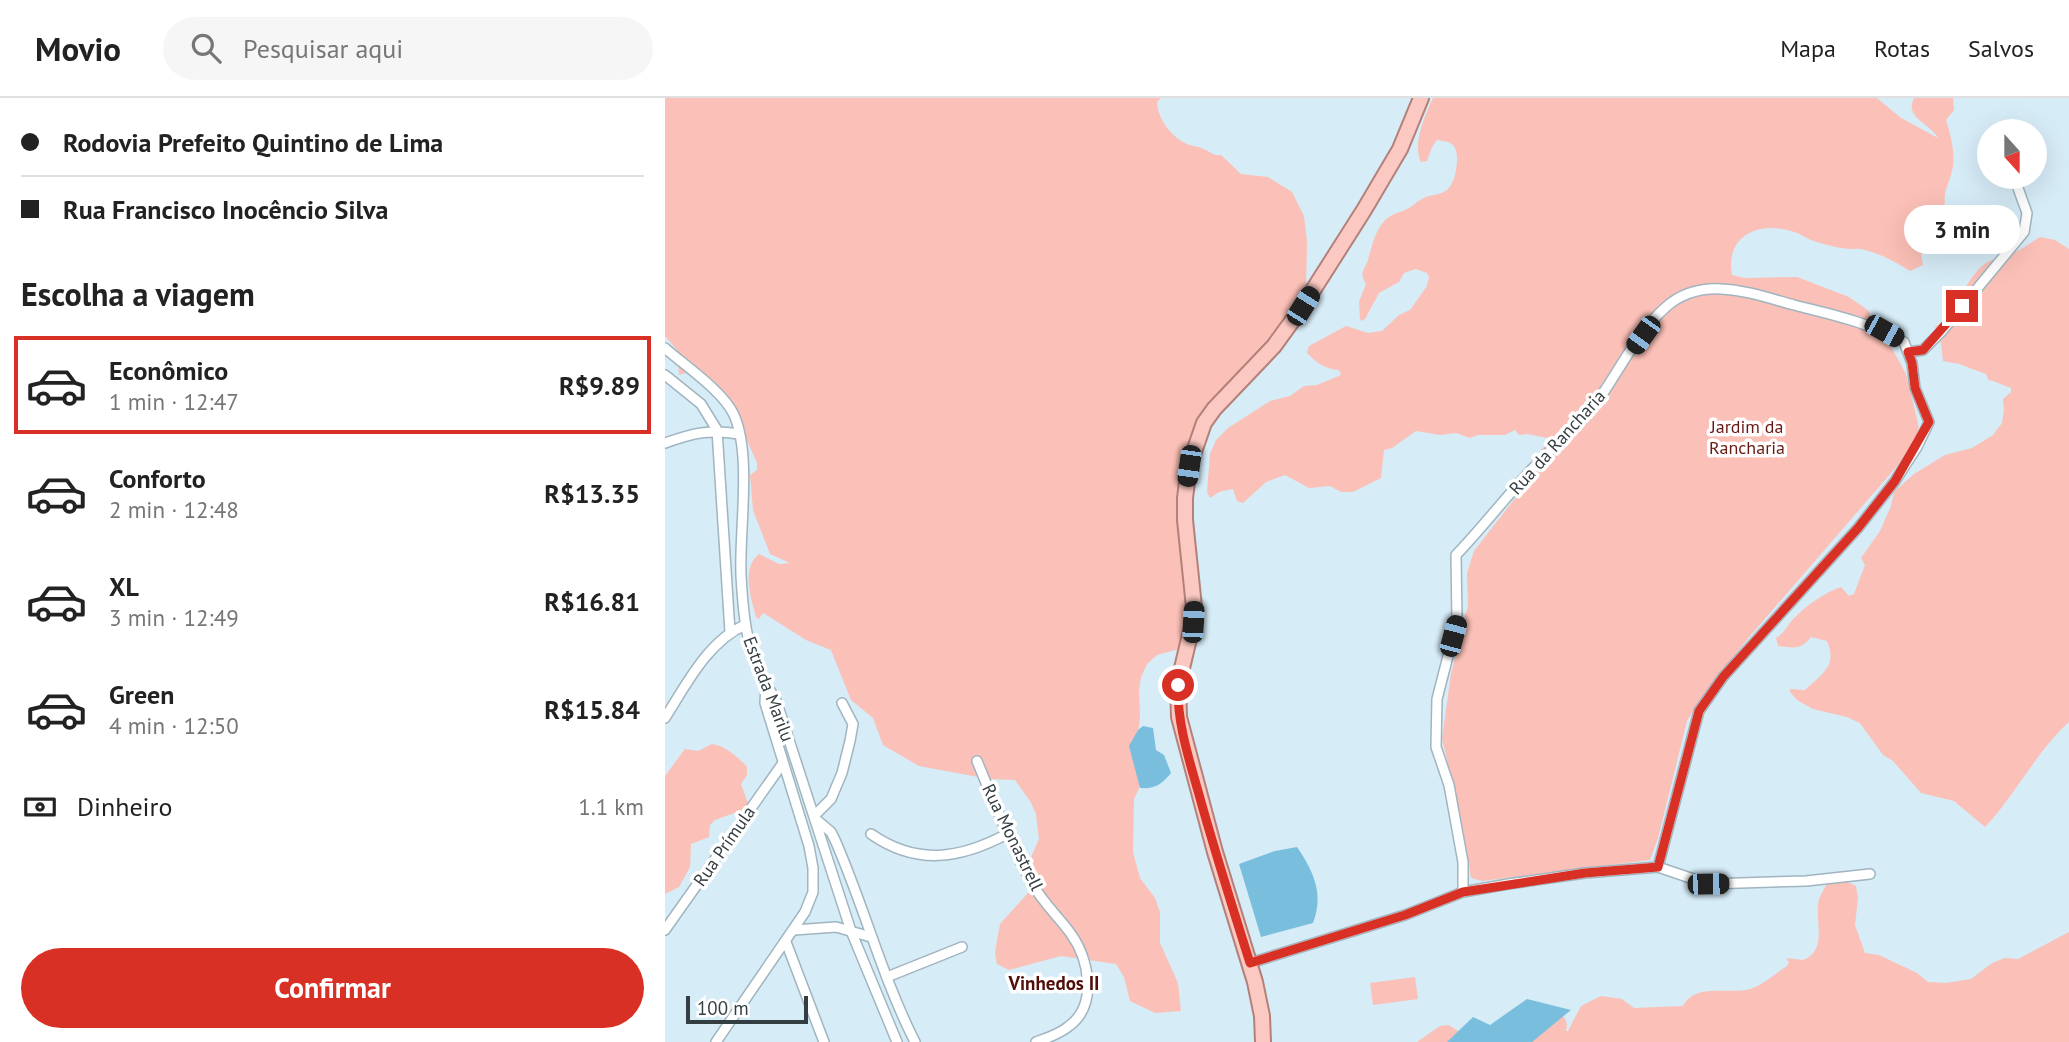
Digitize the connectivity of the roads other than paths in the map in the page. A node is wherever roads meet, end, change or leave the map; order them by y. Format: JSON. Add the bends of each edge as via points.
{"nodes":[{"id":1,"x":1420,"y":98,"type":"edge"},
{"id":2,"x":2018,"y":189,"type":"edge"},
{"id":3,"x":665,"y":348,"type":"edge"},
{"id":4,"x":1908,"y":352,"type":"junction"},
{"id":5,"x":665,"y":375,"type":"edge"},
{"id":6,"x":717,"y":430,"type":"junction"},
{"id":7,"x":739,"y":434,"type":"junction"},
{"id":8,"x":665,"y":443,"type":"edge"},
{"id":9,"x":745,"y":625,"type":"junction"},
{"id":10,"x":730,"y":632,"type":"junction"},
{"id":11,"x":766,"y":684,"type":"junction"},
{"id":12,"x":842,"y":703,"type":"dead end"},
{"id":13,"x":665,"y":718,"type":"edge"},
{"id":14,"x":977,"y":761,"type":"dead end"},
{"id":15,"x":783,"y":763,"type":"junction"},
{"id":16,"x":816,"y":818,"type":"junction"},
{"id":17,"x":871,"y":834,"type":"dead end"},
{"id":18,"x":1007,"y":834,"type":"junction"},
{"id":19,"x":1658,"y":867,"type":"junction"},
{"id":20,"x":1870,"y":874,"type":"dead end"},
{"id":21,"x":1463,"y":892,"type":"junction"},
{"id":22,"x":665,"y":930,"type":"edge"},
{"id":23,"x":794,"y":930,"type":"junction"},
{"id":24,"x":851,"y":931,"type":"junction"},
{"id":25,"x":871,"y":937,"type":"junction"},
{"id":26,"x":786,"y":942,"type":"junction"},
{"id":27,"x":962,"y":947,"type":"dead end"},
{"id":28,"x":1250,"y":963,"type":"junction"},
{"id":29,"x":887,"y":977,"type":"junction"},
{"id":30,"x":716,"y":1042,"type":"edge"},
{"id":31,"x":824,"y":1042,"type":"edge"},
{"id":32,"x":897,"y":1042,"type":"edge"},
{"id":33,"x":915,"y":1042,"type":"edge"},
{"id":34,"x":1035,"y":1042,"type":"edge"},
{"id":35,"x":1263,"y":1042,"type":"edge"}],
"edges":[{"from":1,"to":28,"type":"main road","via":[[1400,149],[1370,200],[1275,346],[1204,423],[1189,466],[1185,520],[1194,607],[1178,685],[1179,717]]},
{"from":2,"to":4,"type":"street","via":[[2027,213],[2024,233],[1942,331],[1923,350]]},
{"from":3,"to":7,"type":"street","name":"Estrada Marilu","via":[[728,405]]},
{"from":4,"to":19,"type":"street","via":[[1915,388],[1929,422],[1895,481],[1858,528],[1723,677],[1699,711]]},
{"from":4,"to":21,"type":"street","name":"Rua da Rancharia","via":[[1904,342],[1877,327],[1833,313],[1743,290],[1692,292],[1668,305],[1654,320],[1593,408],[1457,555],[1457,621],[1437,699],[1436,747],[1449,785],[1463,862]]},
{"from":5,"to":6,"type":"street","via":[[701,404]]},
{"from":6,"to":7,"type":"street"},
{"from":6,"to":8,"type":"street"},
{"from":6,"to":10,"type":"street"},
{"from":7,"to":9,"type":"street","name":"Estrada Marilu"},
{"from":9,"to":10,"type":"street"},
{"from":9,"to":11,"type":"street","name":"Estrada Marilu"},
{"from":10,"to":13,"type":"street"},
{"from":11,"to":15,"type":"street","via":[[765,703]]},
{"from":11,"to":16,"type":"street","name":"Estrada Marilu","via":[[777,703]]},
{"from":12,"to":16,"type":"street","via":[[853,724],[850,741],[831,799]]},
{"from":14,"to":18,"type":"street","name":"Rua Monastrell"},
{"from":15,"to":22,"type":"street","name":"Rua Prímula"},
{"from":15,"to":23,"type":"street","via":[[813,868],[813,892]]},
{"from":16,"to":24,"type":"street","name":"Estrada Marilu"},
{"from":16,"to":25,"type":"street","via":[[835,840]]},
{"from":17,"to":18,"type":"street","via":[[905,853],[947,855]]},
{"from":18,"to":34,"type":"street","name":"Rua Monastrell","via":[[1033,886],[1072,935],[1088,973],[1080,1016],[1070,1026]]},
{"from":19,"to":20,"type":"street","via":[[1708,884]]},
{"from":19,"to":21,"type":"street"},
{"from":21,"to":28,"type":"street"},
{"from":23,"to":24,"type":"street","via":[[836,927]]},
{"from":23,"to":26,"type":"street"},
{"from":24,"to":25,"type":"street"},
{"from":24,"to":32,"type":"street","name":"Estrada Marilu"},
{"from":25,"to":29,"type":"street"},
{"from":26,"to":30,"type":"street"},
{"from":26,"to":31,"type":"street"},
{"from":27,"to":29,"type":"street"},
{"from":28,"to":35,"type":"main road"},
{"from":29,"to":33,"type":"street"}]}
